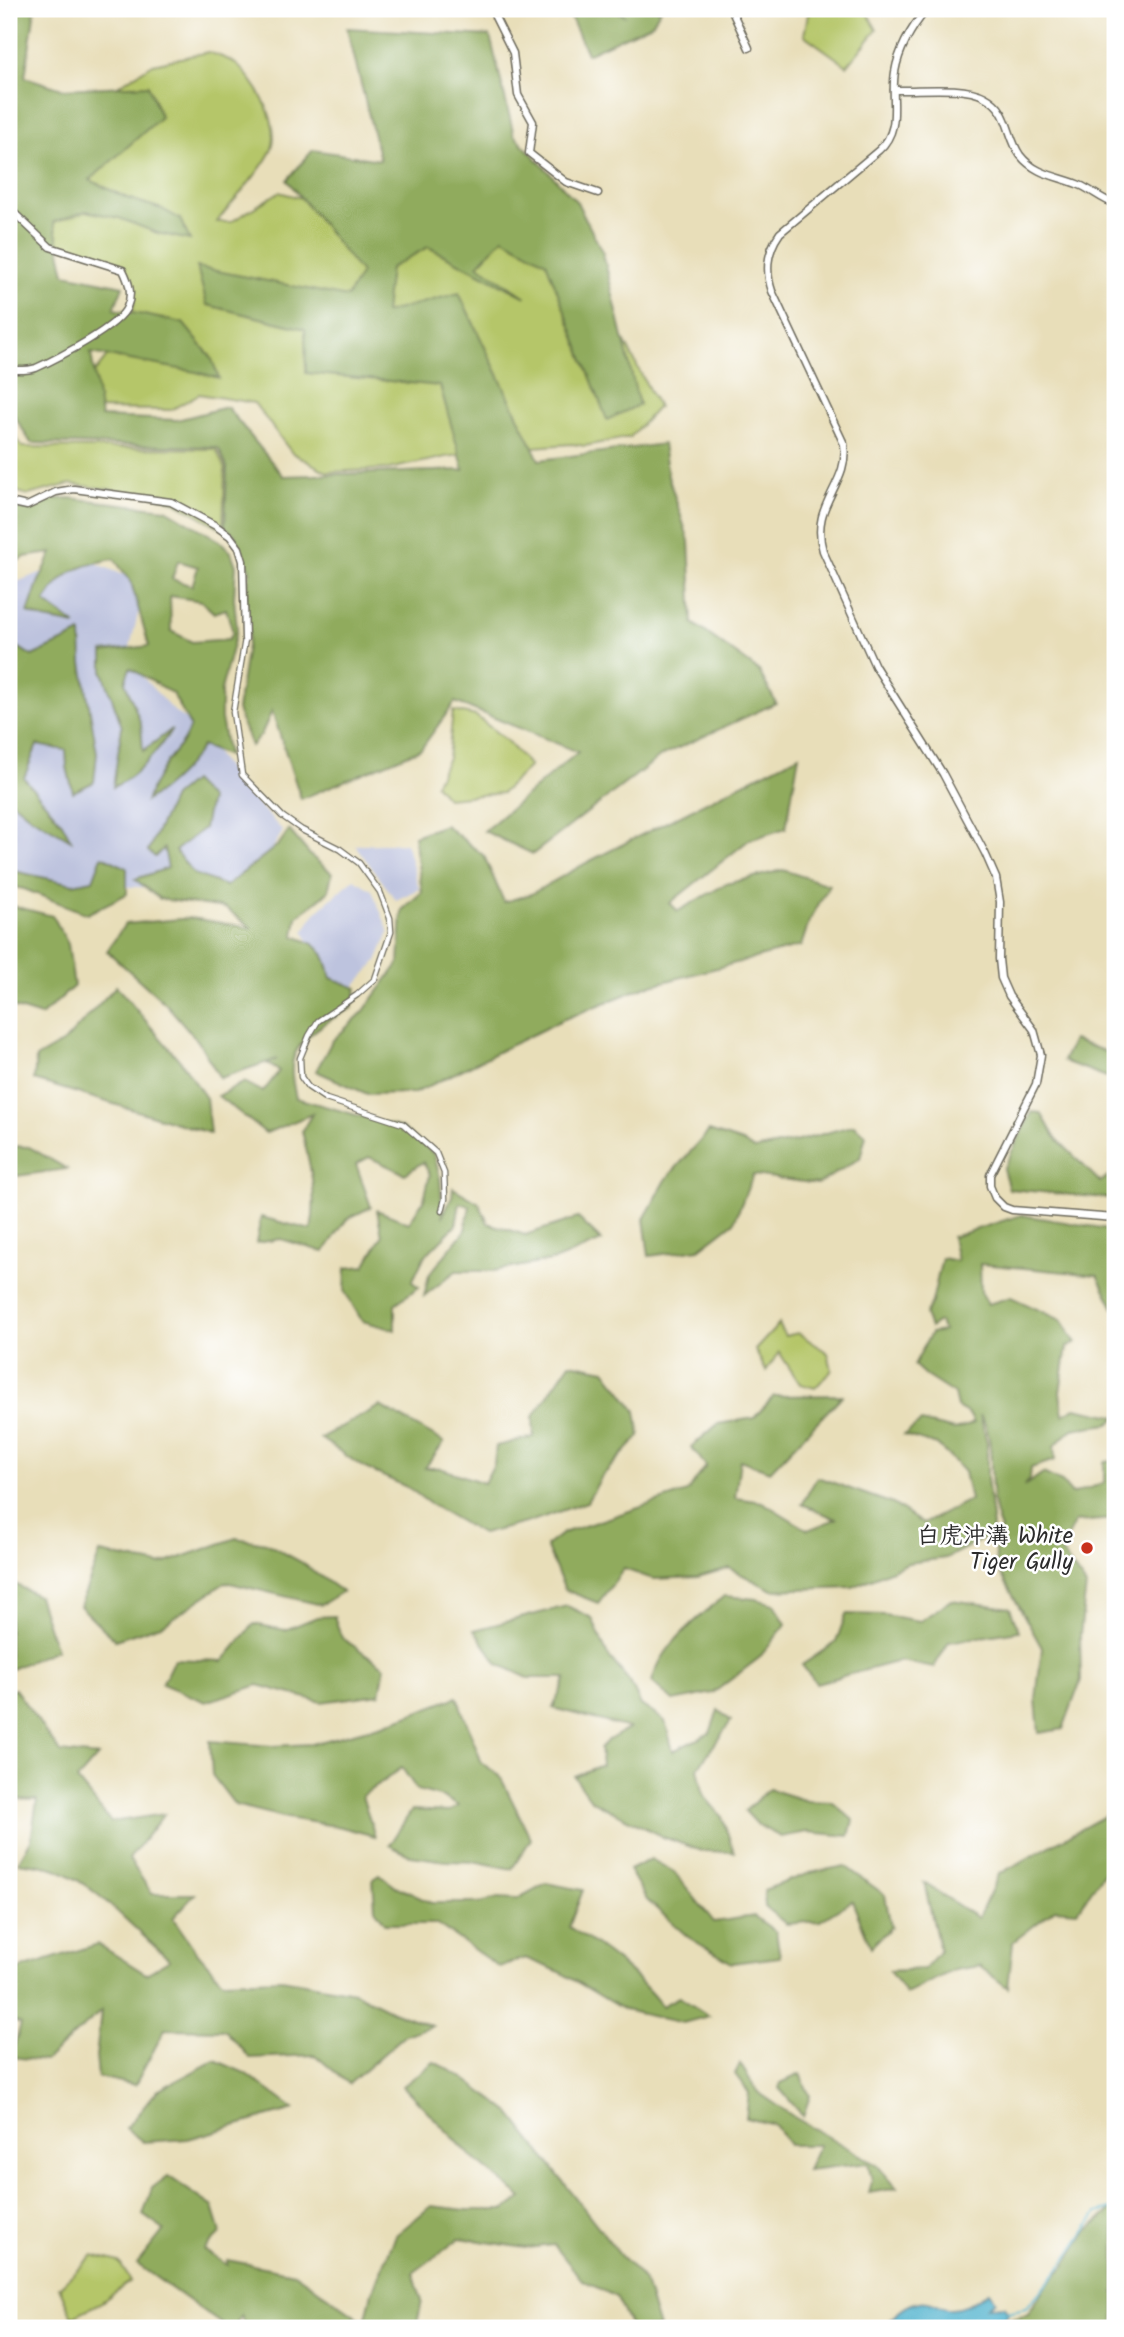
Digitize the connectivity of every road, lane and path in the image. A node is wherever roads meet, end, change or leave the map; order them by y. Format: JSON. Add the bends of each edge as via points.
{"nodes":[{"id":1,"x":494,"y":9,"type":"edge"},
{"id":2,"x":731,"y":9,"type":"edge"},
{"id":3,"x":927,"y":9,"type":"edge"},
{"id":4,"x":749,"y":48,"type":"dead end"},
{"id":5,"x":894,"y":90,"type":"junction"},
{"id":6,"x":598,"y":193,"type":"dead end"},
{"id":7,"x":1115,"y":204,"type":"edge"},
{"id":8,"x":9,"y":208,"type":"edge"},
{"id":9,"x":9,"y":370,"type":"edge"},
{"id":10,"x":9,"y":502,"type":"edge"},
{"id":11,"x":245,"y":639,"type":"joint"},
{"id":12,"x":442,"y":1211,"type":"dead end"},
{"id":13,"x":1115,"y":1218,"type":"edge"}],
"edges":[{"from":1,"to":6,"type":"street","via":[[513,53],[517,95],[533,122],[529,153],[566,183]]},
{"from":2,"to":4,"type":"street"},
{"from":3,"to":5,"type":"street","via":[[900,52]]},
{"from":5,"to":7,"type":"street","via":[[984,96],[1003,114],[1018,151],[1031,166]]},
{"from":5,"to":13,"type":"street","via":[[895,120],[888,141],[786,226],[768,260],[768,276],[845,450],[821,516],[821,545],[869,654],[943,774],[996,878],[1001,978],[1039,1045],[1041,1061],[1033,1090],[992,1170],[993,1195],[1004,1207],[1016,1210]]},
{"from":8,"to":9,"type":"street","via":[[50,247],[122,270],[130,290],[123,315],[101,333],[37,367]]},
{"from":10,"to":11,"type":"street","via":[[27,506],[74,489],[171,502],[206,521],[230,536],[239,548]]},
{"from":11,"to":12,"type":"street","via":[[233,712],[242,775],[282,816],[359,863],[380,892],[390,918],[391,932],[375,979],[318,1021],[300,1058],[301,1077],[326,1099],[403,1124],[436,1153],[444,1172]]}]}
